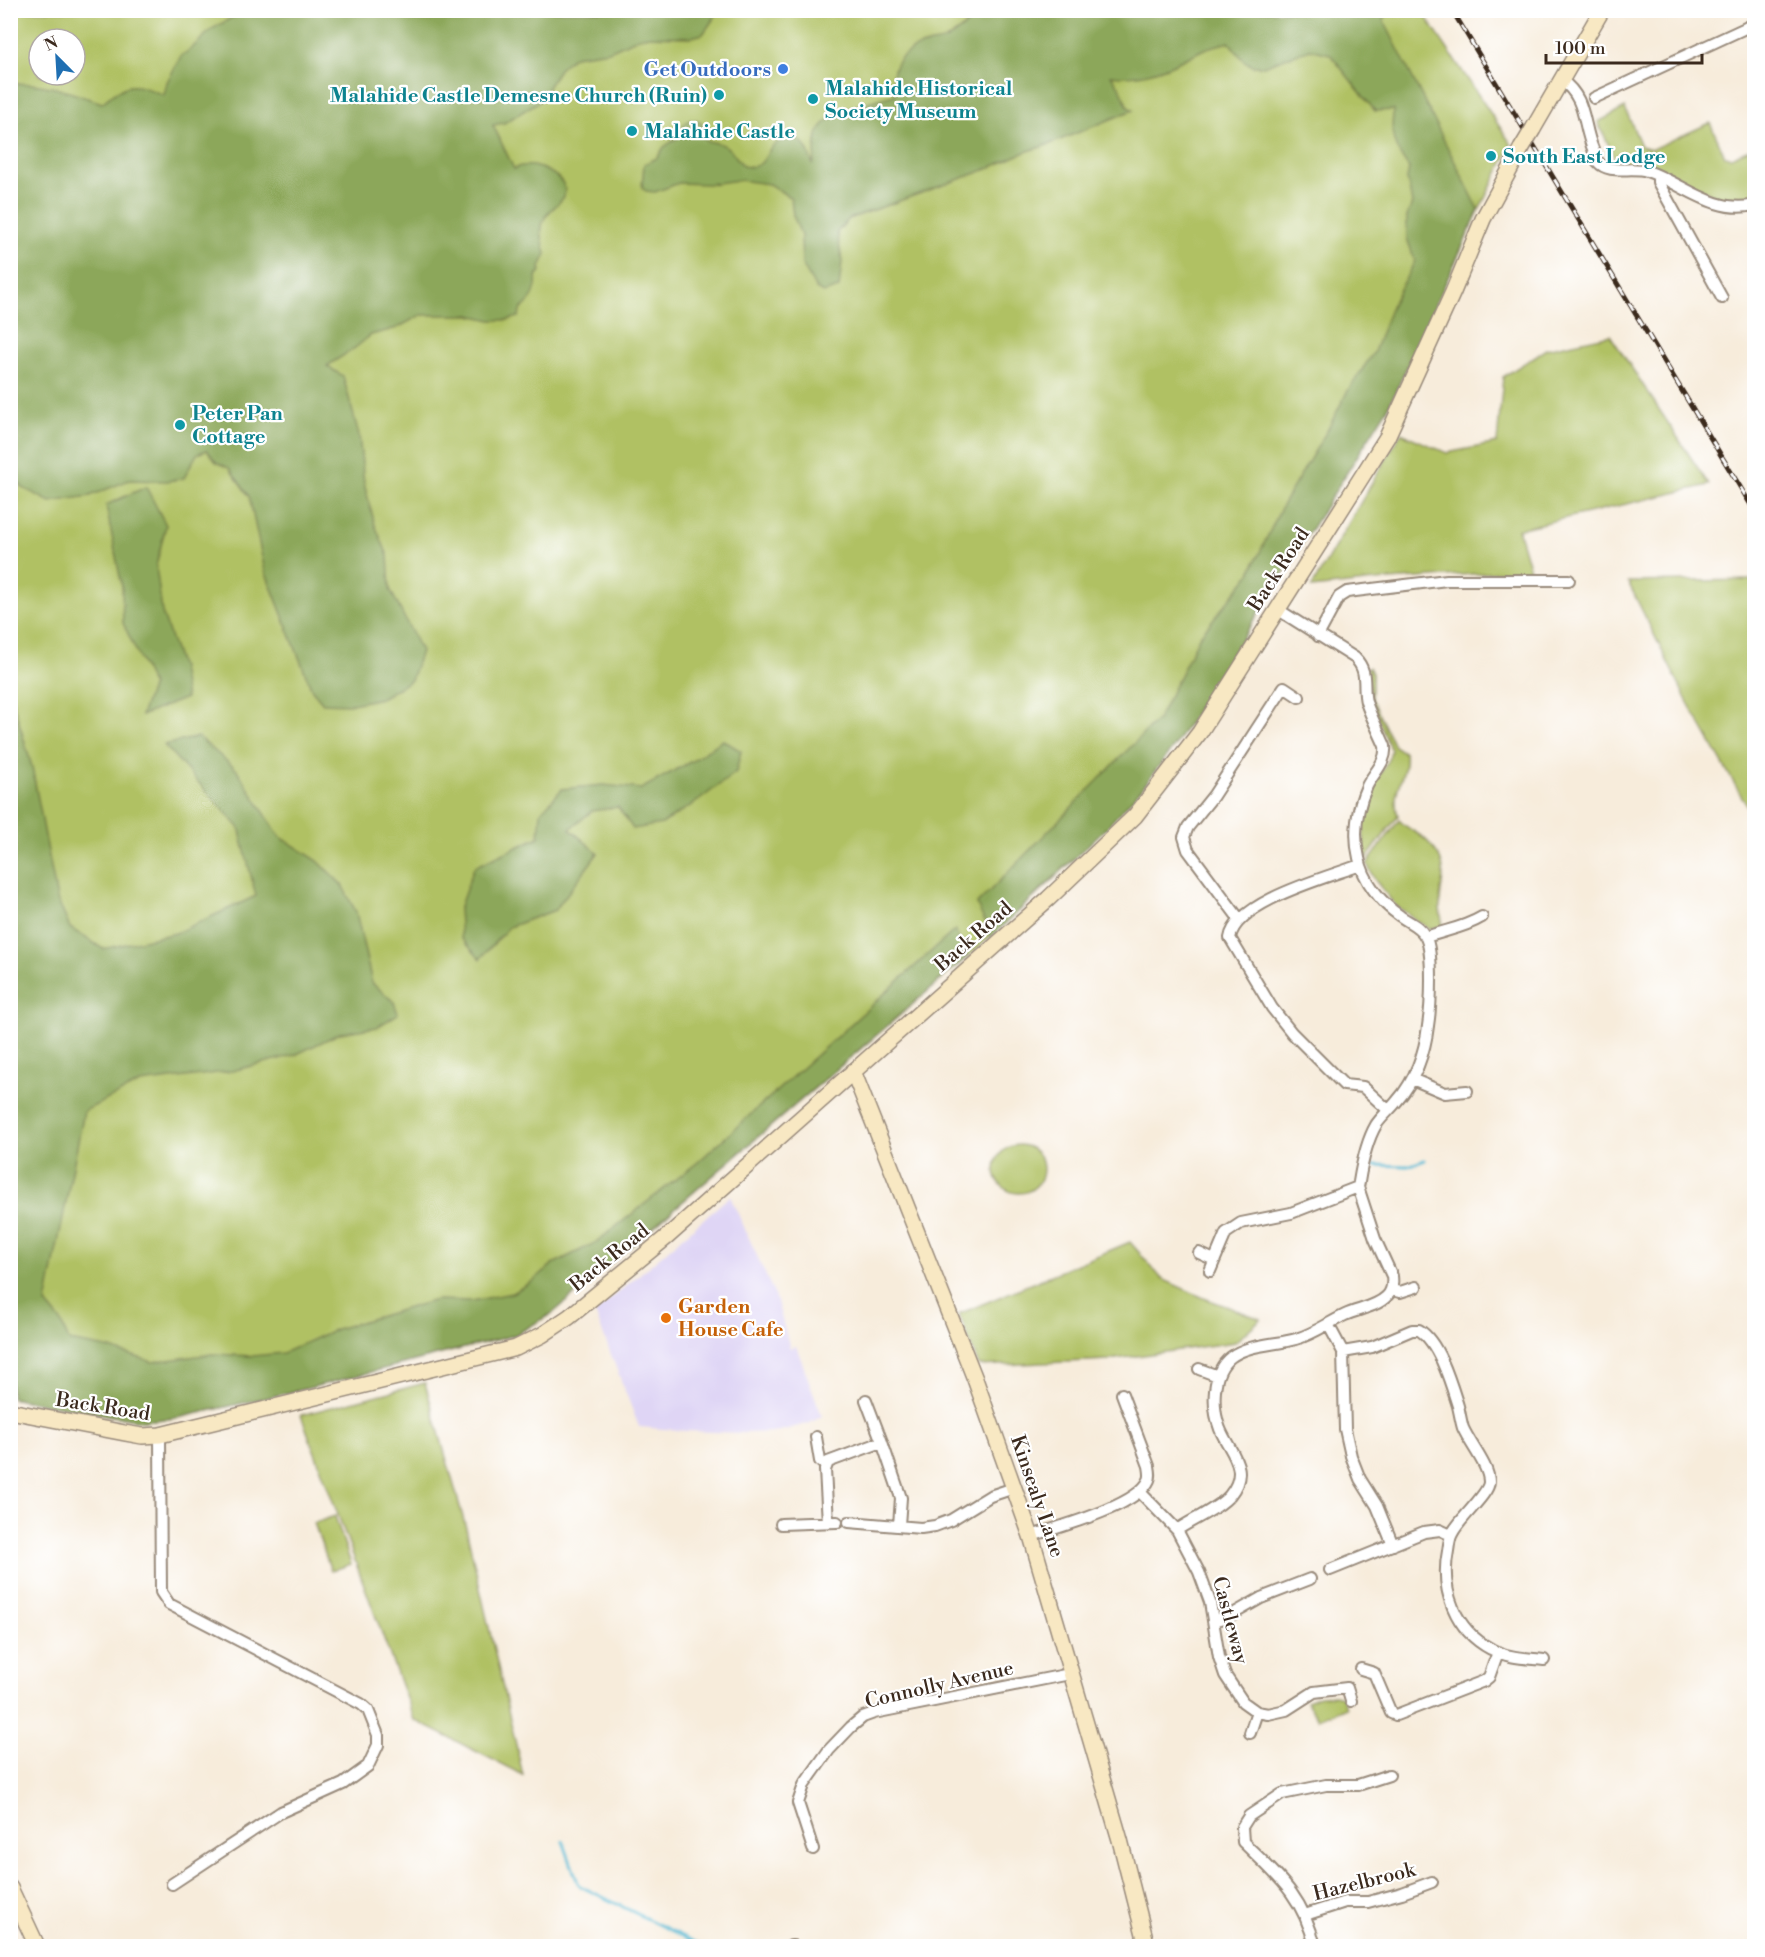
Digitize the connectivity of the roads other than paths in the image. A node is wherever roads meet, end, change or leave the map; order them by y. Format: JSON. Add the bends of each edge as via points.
{"nodes":[{"id":1,"x":1602,"y":10,"type":"edge"},
{"id":2,"x":1755,"y":24,"type":"edge"},
{"id":3,"x":1561,"y":80,"type":"junction"},
{"id":4,"x":1594,"y":98,"type":"dead end"},
{"id":5,"x":1658,"y":176,"type":"junction"},
{"id":6,"x":1755,"y":205,"type":"edge"},
{"id":7,"x":1722,"y":298,"type":"dead end"},
{"id":8,"x":1569,"y":580,"type":"dead end"},
{"id":9,"x":1278,"y":609,"type":"junction"},
{"id":10,"x":1318,"y":636,"type":"junction"},
{"id":11,"x":1299,"y":697,"type":"dead end"},
{"id":12,"x":1360,"y":865,"type":"junction"},
{"id":13,"x":1482,"y":917,"type":"dead end"},
{"id":14,"x":1240,"y":920,"type":"junction"},
{"id":15,"x":1426,"y":938,"type":"junction"},
{"id":16,"x":853,"y":1071,"type":"junction"},
{"id":17,"x":1412,"y":1079,"type":"junction"},
{"id":18,"x":1467,"y":1091,"type":"dead end"},
{"id":19,"x":1388,"y":1110,"type":"junction"},
{"id":20,"x":1358,"y":1187,"type":"junction"},
{"id":21,"x":1199,"y":1253,"type":"dead end"},
{"id":22,"x":1416,"y":1287,"type":"dead end"},
{"id":23,"x":1391,"y":1290,"type":"junction"},
{"id":24,"x":1328,"y":1324,"type":"junction"},
{"id":25,"x":1343,"y":1352,"type":"junction"},
{"id":26,"x":1199,"y":1369,"type":"dead end"},
{"id":27,"x":1218,"y":1376,"type":"junction"},
{"id":28,"x":1122,"y":1394,"type":"dead end"},
{"id":29,"x":866,"y":1400,"type":"dead end"},
{"id":30,"x":10,"y":1411,"type":"edge"},
{"id":31,"x":160,"y":1435,"type":"junction"},
{"id":32,"x":816,"y":1437,"type":"dead end"},
{"id":33,"x":882,"y":1442,"type":"junction"},
{"id":34,"x":826,"y":1466,"type":"junction"},
{"id":35,"x":1014,"y":1488,"type":"junction"},
{"id":36,"x":1140,"y":1492,"type":"junction"},
{"id":37,"x":849,"y":1522,"type":"dead end"},
{"id":38,"x":781,"y":1524,"type":"dead end"},
{"id":39,"x":899,"y":1525,"type":"junction"},
{"id":40,"x":1177,"y":1530,"type":"junction"},
{"id":41,"x":1451,"y":1535,"type":"junction"},
{"id":42,"x":1031,"y":1536,"type":"junction"},
{"id":43,"x":1393,"y":1545,"type":"junction"},
{"id":44,"x":1330,"y":1570,"type":"dead end"},
{"id":45,"x":1310,"y":1578,"type":"dead end"},
{"id":46,"x":1213,"y":1620,"type":"junction"},
{"id":47,"x":1498,"y":1652,"type":"junction"},
{"id":48,"x":1544,"y":1660,"type":"dead end"},
{"id":49,"x":1361,"y":1670,"type":"dead end"},
{"id":50,"x":1070,"y":1674,"type":"junction"},
{"id":51,"x":1351,"y":1701,"type":"dead end"},
{"id":52,"x":1257,"y":1712,"type":"junction"},
{"id":53,"x":1250,"y":1733,"type":"dead end"},
{"id":54,"x":1389,"y":1775,"type":"dead end"},
{"id":55,"x":813,"y":1850,"type":"dead end"},
{"id":56,"x":1432,"y":1882,"type":"dead end"},
{"id":57,"x":171,"y":1884,"type":"dead end"},
{"id":58,"x":10,"y":1888,"type":"edge"},
{"id":59,"x":1305,"y":1915,"type":"junction"},
{"id":60,"x":38,"y":1947,"type":"edge"},
{"id":61,"x":1147,"y":1947,"type":"edge"},
{"id":62,"x":1315,"y":1947,"type":"edge"}],
"edges":[{"from":1,"to":3,"type":"street","name":"Back Road"},
{"from":2,"to":4,"type":"street"},
{"from":3,"to":5,"type":"street","via":[[1576,92],[1599,162],[1609,168],[1645,170]]},
{"from":3,"to":9,"type":"street","name":"Back Road","bridge":true,"via":[[1483,219],[1387,437]]},
{"from":5,"to":6,"type":"street","via":[[1713,202],[1730,207]]},
{"from":5,"to":7,"type":"street"},
{"from":8,"to":10,"type":"street","via":[[1447,580],[1347,592],[1339,597]]},
{"from":9,"to":10,"type":"street"},
{"from":9,"to":16,"type":"street","name":"Back Road","via":[[1200,732],[1135,816],[1048,899]]},
{"from":10,"to":12,"type":"street","via":[[1360,663],[1367,705],[1385,746],[1385,757],[1367,786],[1358,815]]},
{"from":11,"to":14,"type":"street","via":[[1284,687],[1184,837],[1188,850]]},
{"from":12,"to":14,"type":"street","via":[[1276,895]]},
{"from":12,"to":15,"type":"street","via":[[1384,903]]},
{"from":13,"to":15,"type":"street","via":[[1467,926]]},
{"from":14,"to":19,"type":"street","via":[[1231,932],[1231,943],[1277,1016],[1344,1085],[1363,1087]]},
{"from":15,"to":17,"type":"street","via":[[1430,952],[1428,1026]]},
{"from":16,"to":31,"type":"street","name":"Back Road","via":[[647,1254],[542,1335],[516,1348]]},
{"from":16,"to":35,"type":"street","name":"Kinsealy Lane"},
{"from":17,"to":18,"type":"street","via":[[1444,1093]]},
{"from":17,"to":19,"type":"street"},
{"from":19,"to":20,"type":"street","via":[[1369,1140]]},
{"from":20,"to":21,"type":"street","via":[[1291,1213],[1241,1223],[1226,1233],[1212,1266]]},
{"from":20,"to":23,"type":"street","via":[[1392,1276]]},
{"from":22,"to":23,"type":"street","via":[[1400,1292]]},
{"from":23,"to":24,"type":"street","via":[[1381,1301]]},
{"from":24,"to":25,"type":"street"},
{"from":24,"to":27,"type":"street","via":[[1308,1335],[1239,1351],[1228,1358]]},
{"from":25,"to":41,"type":"street","via":[[1380,1344],[1412,1330],[1419,1330],[1432,1342],[1489,1484]]},
{"from":25,"to":43,"type":"street","via":[[1351,1456]]},
{"from":26,"to":27,"type":"street"},
{"from":27,"to":40,"type":"street","via":[[1219,1427],[1236,1459],[1239,1476],[1229,1497]]},
{"from":28,"to":36,"type":"street","via":[[1151,1477]]},
{"from":29,"to":33,"type":"street"},
{"from":30,"to":31,"type":"street","name":"Back Road","via":[[142,1436]]},
{"from":31,"to":57,"type":"street","via":[[164,1598],[361,1704],[368,1710],[378,1735],[378,1745],[368,1766],[343,1784],[281,1812]]},
{"from":32,"to":34,"type":"street","via":[[820,1461]]},
{"from":33,"to":34,"type":"street"},
{"from":33,"to":39,"type":"street","via":[[901,1498]]},
{"from":34,"to":38,"type":"street","via":[[833,1522]]},
{"from":35,"to":39,"type":"street","via":[[990,1496],[935,1526]]},
{"from":35,"to":42,"type":"street","name":"Kinsealy Lane"},
{"from":36,"to":40,"type":"street","name":"Castleway"},
{"from":36,"to":42,"type":"street","via":[[1125,1503]]},
{"from":37,"to":39,"type":"street"},
{"from":40,"to":46,"type":"street","name":"Castleway","via":[[1199,1572]]},
{"from":41,"to":43,"type":"street","via":[[1433,1530]]},
{"from":41,"to":47,"type":"street","via":[[1445,1565],[1449,1602],[1469,1632]]},
{"from":42,"to":50,"type":"street","name":"Kinsealy Lane"},
{"from":43,"to":44,"type":"street"},
{"from":45,"to":46,"type":"street","via":[[1261,1598],[1226,1618]]},
{"from":46,"to":52,"type":"street","name":"Castleway","via":[[1225,1675],[1243,1702]]},
{"from":47,"to":48,"type":"street","via":[[1509,1657]]},
{"from":47,"to":49,"type":"street","via":[[1484,1682],[1396,1715],[1391,1713],[1374,1673]]},
{"from":50,"to":55,"type":"street","name":"Connolly Avenue","via":[[863,1717],[829,1750],[804,1785],[798,1803]]},
{"from":50,"to":61,"type":"street","name":"Kinsealy Lane","via":[[1120,1840]]},
{"from":51,"to":52,"type":"street","via":[[1347,1688],[1314,1692],[1286,1710]]},
{"from":52,"to":53,"type":"street"},
{"from":54,"to":59,"type":"street","name":"Hazelbrook","via":[[1372,1774],[1358,1785],[1326,1785],[1282,1794],[1249,1816],[1242,1827],[1243,1842],[1278,1874]]},
{"from":56,"to":59,"type":"street","name":"Hazelbrook","via":[[1368,1902],[1344,1902]]},
{"from":58,"to":60,"type":"street"},
{"from":59,"to":62,"type":"street","name":"Hazelbrook"}]}
